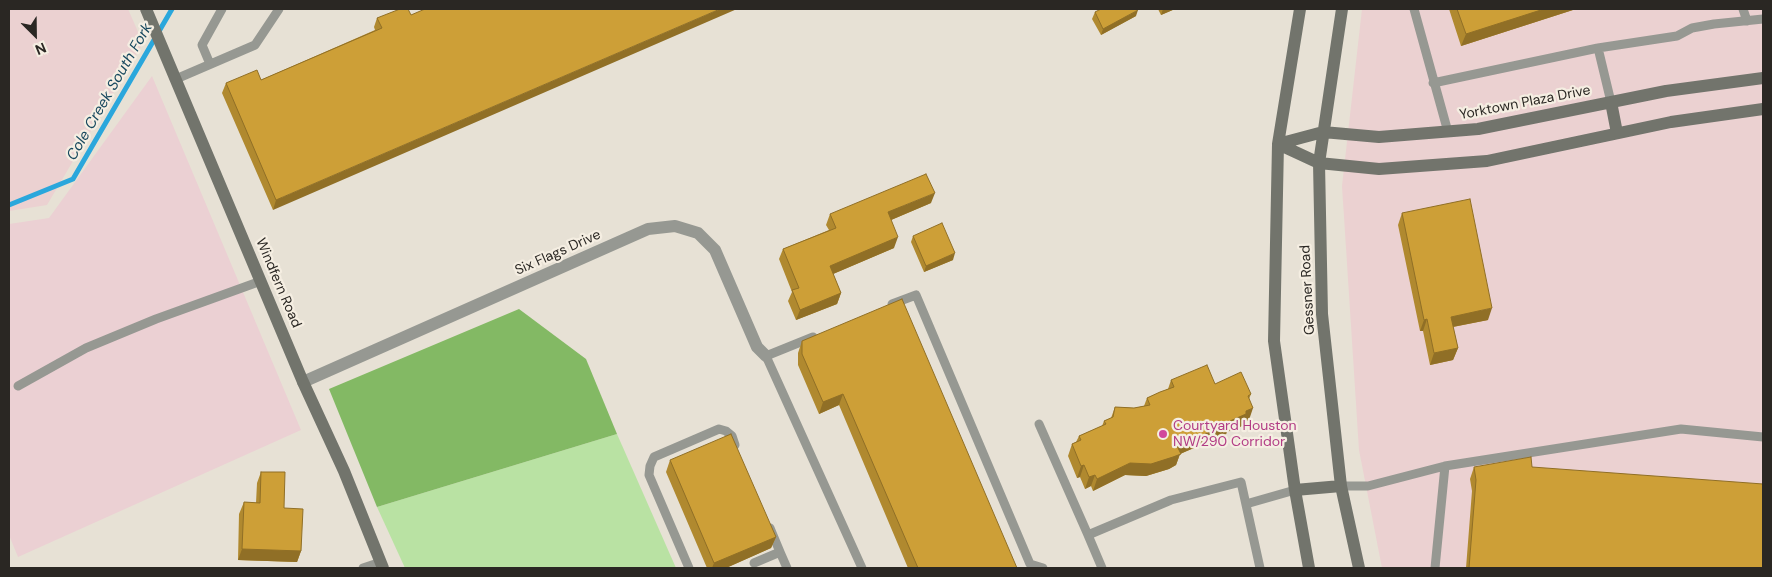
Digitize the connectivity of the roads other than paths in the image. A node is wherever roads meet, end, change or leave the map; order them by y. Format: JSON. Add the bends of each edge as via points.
{"nodes":[{"id":1,"x":146,"y":9,"type":"edge"},
{"id":2,"x":222,"y":9,"type":"edge"},
{"id":3,"x":279,"y":9,"type":"edge"},
{"id":4,"x":1300,"y":9,"type":"edge"},
{"id":5,"x":1342,"y":9,"type":"edge"},
{"id":6,"x":1414,"y":9,"type":"edge"},
{"id":7,"x":1743,"y":9,"type":"edge"},
{"id":8,"x":1763,"y":19,"type":"edge"},
{"id":9,"x":1747,"y":20,"type":"junction"},
{"id":10,"x":1598,"y":48,"type":"junction"},
{"id":11,"x":210,"y":64,"type":"junction"},
{"id":12,"x":176,"y":78,"type":"junction"},
{"id":13,"x":1763,"y":78,"type":"edge"},
{"id":14,"x":1433,"y":83,"type":"junction"},
{"id":15,"x":1611,"y":102,"type":"junction"},
{"id":16,"x":1763,"y":110,"type":"edge"},
{"id":17,"x":1322,"y":132,"type":"junction"},
{"id":18,"x":1448,"y":132,"type":"junction"},
{"id":19,"x":1617,"y":133,"type":"junction"},
{"id":20,"x":1278,"y":144,"type":"junction"},
{"id":21,"x":1319,"y":163,"type":"junction"},
{"id":22,"x":261,"y":281,"type":"junction"},
{"id":23,"x":880,"y":309,"type":"edge"},
{"id":24,"x":819,"y":334,"type":"edge"},
{"id":25,"x":766,"y":356,"type":"junction"},
{"id":26,"x":303,"y":382,"type":"junction"},
{"id":27,"x":18,"y":386,"type":"dead end"},
{"id":28,"x":1040,"y":424,"type":"dead end"},
{"id":29,"x":1763,"y":437,"type":"edge"},
{"id":30,"x":739,"y":454,"type":"edge"},
{"id":31,"x":1445,"y":466,"type":"junction"},
{"id":32,"x":1342,"y":486,"type":"junction"},
{"id":33,"x":1295,"y":490,"type":"junction"},
{"id":34,"x":1246,"y":504,"type":"junction"},
{"id":35,"x":768,"y":523,"type":"edge"},
{"id":36,"x":1088,"y":535,"type":"junction"},
{"id":37,"x":780,"y":552,"type":"junction"},
{"id":38,"x":754,"y":563,"type":"dead end"},
{"id":39,"x":382,"y":565,"type":"edge"},
{"id":40,"x":363,"y":568,"type":"edge"},
{"id":41,"x":689,"y":568,"type":"edge"},
{"id":42,"x":786,"y":568,"type":"edge"},
{"id":43,"x":862,"y":568,"type":"edge"},
{"id":44,"x":1043,"y":568,"type":"edge"},
{"id":45,"x":1102,"y":568,"type":"edge"},
{"id":46,"x":1260,"y":568,"type":"edge"},
{"id":47,"x":1309,"y":568,"type":"edge"},
{"id":48,"x":1359,"y":568,"type":"edge"},
{"id":49,"x":1435,"y":568,"type":"edge"}],
"edges":[{"from":1,"to":12,"type":"street","name":"Windfern Road"},
{"from":2,"to":11,"type":"lane","via":[[202,45]]},
{"from":3,"to":11,"type":"lane","via":[[255,45]]},
{"from":4,"to":20,"type":"street"},
{"from":5,"to":17,"type":"street","name":"Gessner Road"},
{"from":6,"to":14,"type":"lane"},
{"from":7,"to":9,"type":"lane"},
{"from":8,"to":9,"type":"lane"},
{"from":9,"to":10,"type":"lane","via":[[1692,28],[1678,36]]},
{"from":10,"to":14,"type":"lane"},
{"from":10,"to":15,"type":"lane"},
{"from":11,"to":12,"type":"lane"},
{"from":12,"to":22,"type":"street","name":"Windfern Road"},
{"from":13,"to":15,"type":"street","name":"Yorktown Plaza Drive"},
{"from":14,"to":18,"type":"lane"},
{"from":15,"to":18,"type":"street","name":"Yorktown Plaza Drive"},
{"from":15,"to":19,"type":"street"},
{"from":16,"to":19,"type":"street"},
{"from":17,"to":18,"type":"street","name":"Yorktown Plaza Drive","via":[[1379,137]]},
{"from":17,"to":20,"type":"street","name":"Yorktown Plaza Drive"},
{"from":17,"to":21,"type":"street","name":"Gessner Road"},
{"from":19,"to":21,"type":"street","via":[[1487,161],[1379,169]]},
{"from":20,"to":21,"type":"street"},
{"from":20,"to":33,"type":"street","via":[[1274,341]]},
{"from":21,"to":32,"type":"street","name":"Gessner Road","via":[[1322,314]]},
{"from":22,"to":26,"type":"street","name":"Windfern Road"},
{"from":22,"to":27,"type":"lane","via":[[86,348]]},
{"from":23,"to":44,"type":"lane","via":[[916,295],[1030,564]]},
{"from":24,"to":25,"type":"lane"},
{"from":25,"to":26,"type":"street","name":"Six Flags Drive","via":[[757,347],[715,250],[698,233],[675,226],[648,229]]},
{"from":25,"to":43,"type":"lane"},
{"from":26,"to":39,"type":"street","name":"Windfern Road"},
{"from":28,"to":36,"type":"lane"},
{"from":29,"to":31,"type":"lane","via":[[1681,429]]},
{"from":30,"to":41,"type":"lane","via":[[732,436],[719,429],[654,457],[650,466],[650,475]]},
{"from":31,"to":32,"type":"lane","via":[[1368,486]]},
{"from":31,"to":49,"type":"lane"},
{"from":32,"to":33,"type":"street"},
{"from":32,"to":48,"type":"street","name":"Gessner Road"},
{"from":33,"to":34,"type":"lane"},
{"from":33,"to":47,"type":"street"},
{"from":34,"to":36,"type":"lane","via":[[1241,482],[1171,500]]},
{"from":34,"to":46,"type":"lane"},
{"from":35,"to":37,"type":"lane"},
{"from":36,"to":45,"type":"lane"},
{"from":37,"to":38,"type":"lane"},
{"from":37,"to":42,"type":"lane"},
{"from":39,"to":40,"type":"lane"}]}
